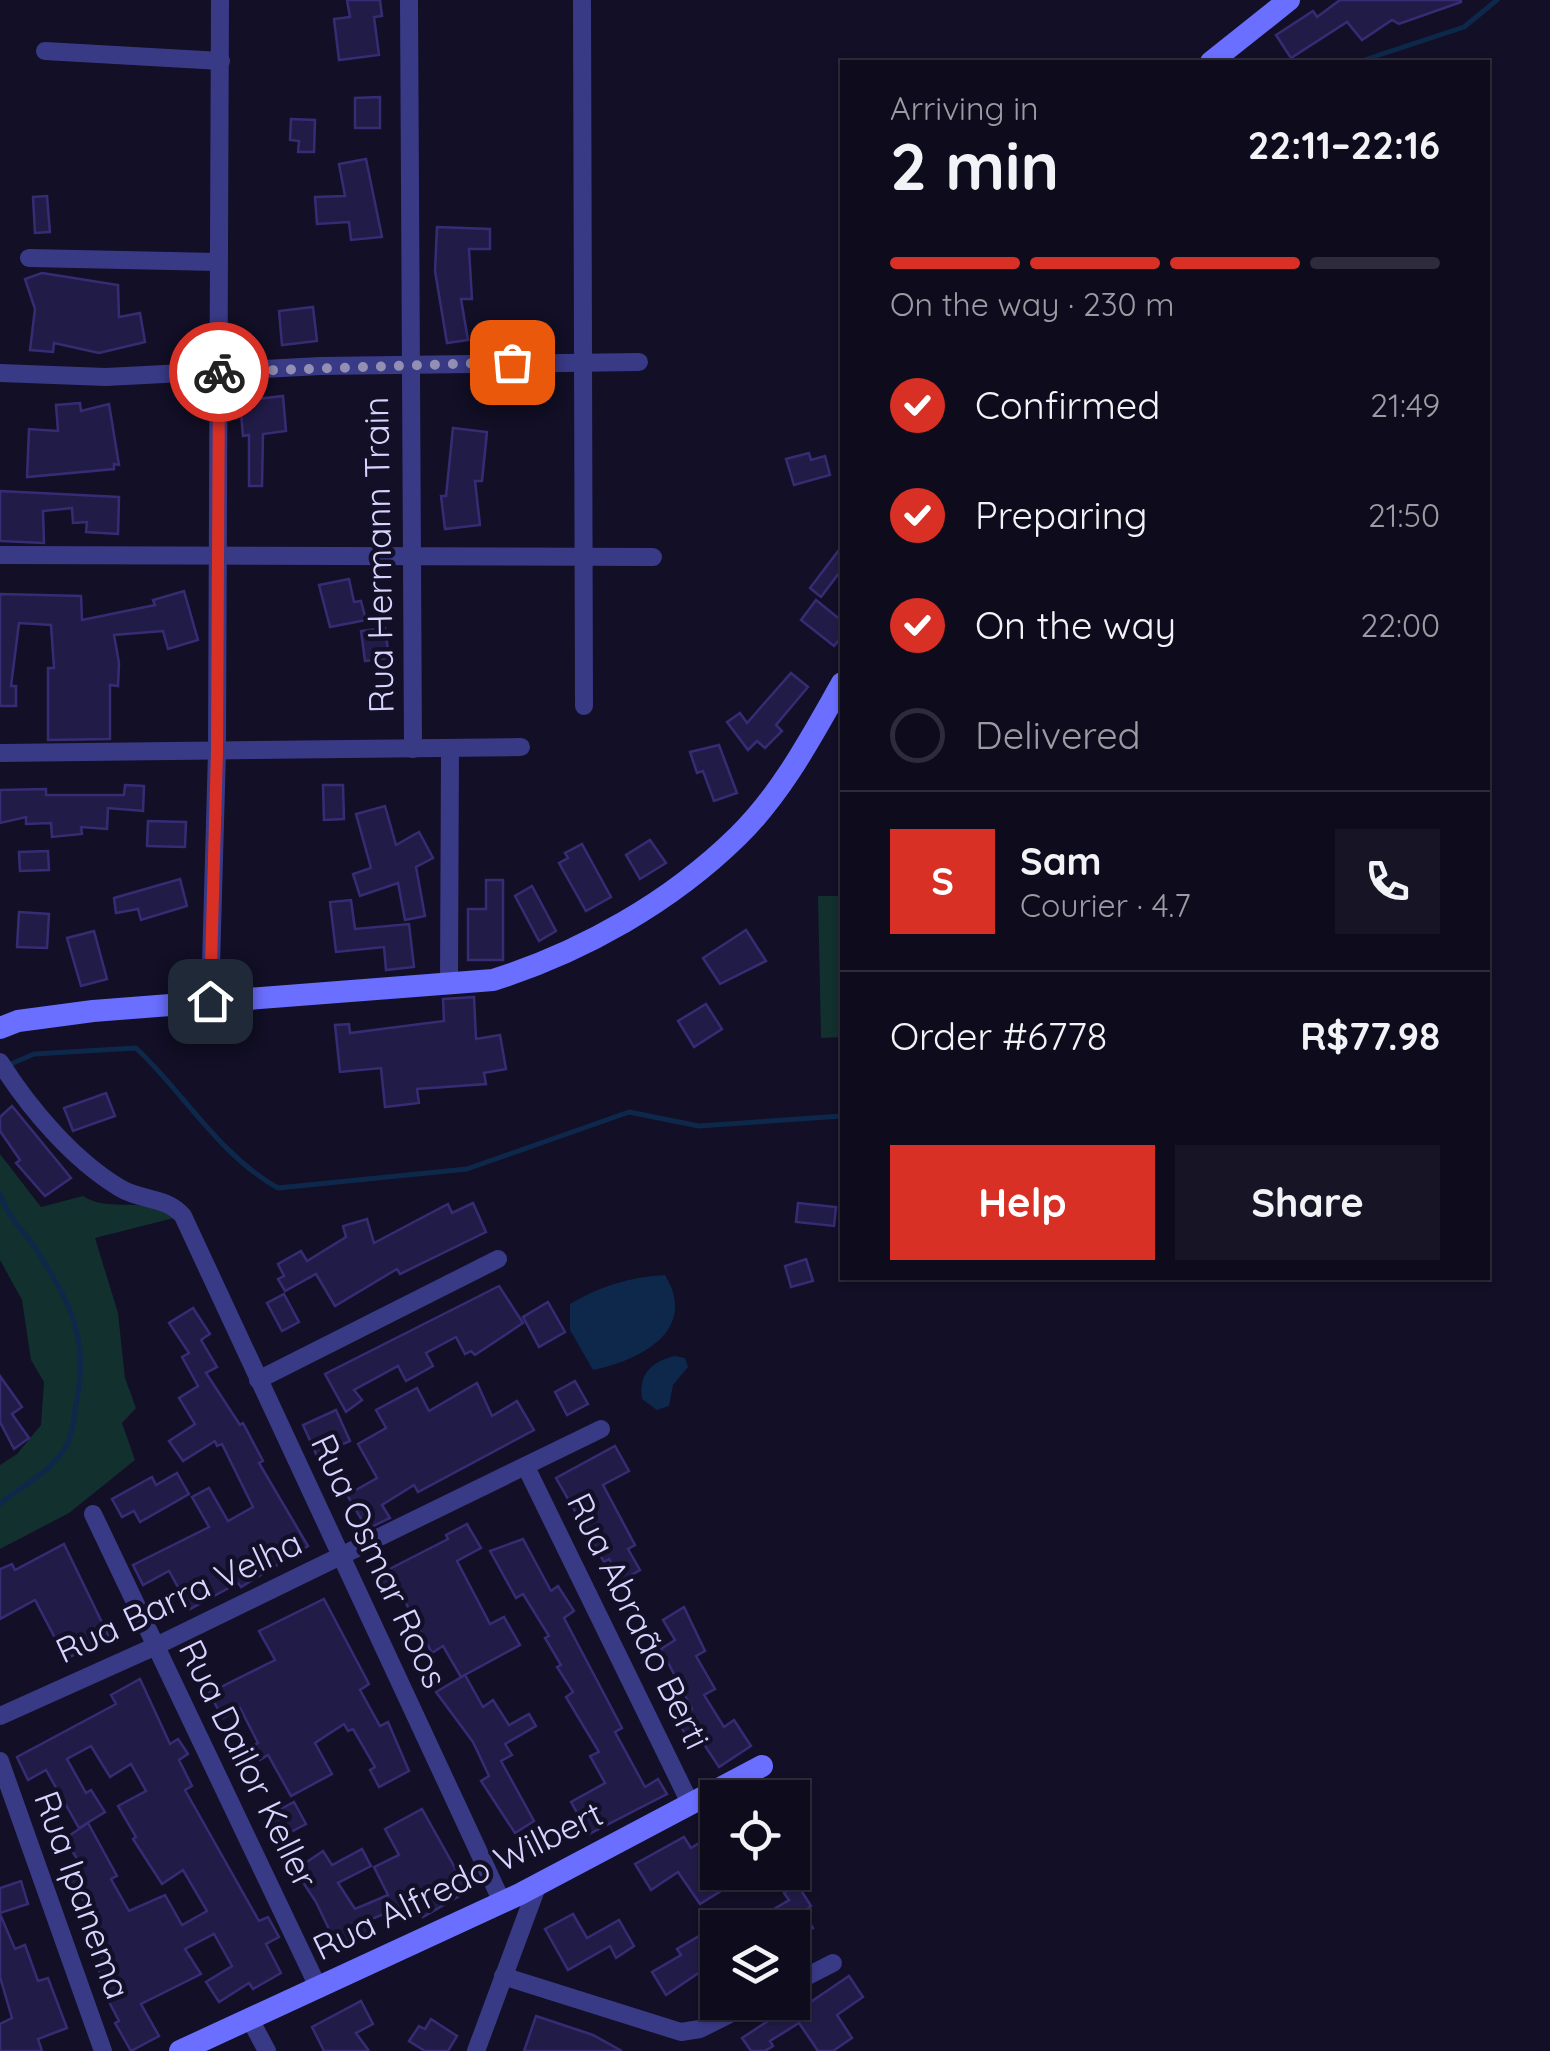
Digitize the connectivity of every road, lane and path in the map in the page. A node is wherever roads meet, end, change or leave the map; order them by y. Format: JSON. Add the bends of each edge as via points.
{"nodes":[{"id":1,"x":220,"y":0,"type":"edge"},
{"id":2,"x":409,"y":0,"type":"edge"},
{"id":3,"x":582,"y":0,"type":"edge"},
{"id":4,"x":1288,"y":0,"type":"edge"},
{"id":5,"x":45,"y":52,"type":"dead end"},
{"id":6,"x":221,"y":60,"type":"junction"},
{"id":7,"x":1214,"y":60,"type":"edge"},
{"id":8,"x":28,"y":258,"type":"dead end"},
{"id":9,"x":218,"y":262,"type":"junction"},
{"id":10,"x":581,"y":362,"type":"junction"},
{"id":11,"x":639,"y":362,"type":"dead end"},
{"id":12,"x":410,"y":363,"type":"junction"},
{"id":13,"x":219,"y":371,"type":"junction"},
{"id":14,"x":0,"y":372,"type":"edge"},
{"id":15,"x":0,"y":555,"type":"edge"},
{"id":16,"x":216,"y":555,"type":"junction"},
{"id":17,"x":413,"y":555,"type":"junction"},
{"id":18,"x":583,"y":556,"type":"junction"},
{"id":19,"x":653,"y":557,"type":"dead end"},
{"id":20,"x":840,"y":686,"type":"edge"},
{"id":21,"x":584,"y":706,"type":"dead end"},
{"id":22,"x":521,"y":748,"type":"dead end"},
{"id":23,"x":413,"y":749,"type":"junction"},
{"id":24,"x":450,"y":749,"type":"junction"},
{"id":25,"x":217,"y":751,"type":"junction"},
{"id":26,"x":0,"y":753,"type":"edge"},
{"id":27,"x":449,"y":983,"type":"junction"},
{"id":28,"x":210,"y":1001,"type":"junction"},
{"id":29,"x":0,"y":1028,"type":"edge"},
{"id":30,"x":5,"y":1070,"type":"edge"},
{"id":31,"x":498,"y":1259,"type":"dead end"},
{"id":32,"x":258,"y":1380,"type":"junction"},
{"id":33,"x":601,"y":1429,"type":"dead end"},
{"id":34,"x":526,"y":1467,"type":"junction"},
{"id":35,"x":94,"y":1514,"type":"dead end"},
{"id":36,"x":343,"y":1556,"type":"junction"},
{"id":37,"x":156,"y":1646,"type":"junction"},
{"id":38,"x":0,"y":1716,"type":"edge"},
{"id":39,"x":0,"y":1761,"type":"edge"},
{"id":40,"x":762,"y":1766,"type":"dead end"},
{"id":41,"x":690,"y":1803,"type":"junction"},
{"id":42,"x":538,"y":1884,"type":"junction"},
{"id":43,"x":502,"y":1902,"type":"junction"},
{"id":44,"x":834,"y":1964,"type":"dead end"},
{"id":45,"x":810,"y":1975,"type":"edge"},
{"id":46,"x":503,"y":1976,"type":"junction"},
{"id":47,"x":320,"y":1988,"type":"junction"},
{"id":48,"x":718,"y":2020,"type":"edge"},
{"id":49,"x":252,"y":2021,"type":"junction"},
{"id":50,"x":103,"y":2051,"type":"edge"},
{"id":51,"x":180,"y":2051,"type":"edge"},
{"id":52,"x":266,"y":2051,"type":"edge"},
{"id":53,"x":476,"y":2051,"type":"edge"}],
"edges":[{"from":1,"to":6,"type":"street"},
{"from":2,"to":12,"type":"street","name":"Rua Hermann Train"},
{"from":3,"to":10,"type":"street"},
{"from":4,"to":7,"type":"street"},
{"from":5,"to":6,"type":"street"},
{"from":6,"to":9,"type":"street"},
{"from":8,"to":9,"type":"street"},
{"from":9,"to":13,"type":"street"},
{"from":10,"to":11,"type":"street"},
{"from":10,"to":12,"type":"street"},
{"from":10,"to":18,"type":"street"},
{"from":12,"to":13,"type":"street"},
{"from":12,"to":17,"type":"street","name":"Rua Hermann Train"},
{"from":13,"to":14,"type":"street","via":[[106,377]]},
{"from":13,"to":16,"type":"street"},
{"from":15,"to":16,"type":"street"},
{"from":16,"to":17,"type":"street"},
{"from":16,"to":25,"type":"street"},
{"from":17,"to":18,"type":"street"},
{"from":17,"to":23,"type":"street","name":"Rua Hermann Train"},
{"from":18,"to":19,"type":"street"},
{"from":18,"to":21,"type":"street"},
{"from":20,"to":27,"type":"street","via":[[772,794],[696,874],[550,962],[493,980]]},
{"from":22,"to":24,"type":"street"},
{"from":23,"to":24,"type":"street"},
{"from":23,"to":25,"type":"street"},
{"from":24,"to":27,"type":"street"},
{"from":25,"to":26,"type":"street"},
{"from":25,"to":28,"type":"street"},
{"from":27,"to":28,"type":"street"},
{"from":28,"to":29,"type":"street"},
{"from":30,"to":32,"type":"street","name":"Rua Osmar Roos","via":[[46,1121],[105,1176],[120,1188],[174,1206]]},
{"from":31,"to":32,"type":"street"},
{"from":32,"to":36,"type":"street","name":"Rua Osmar Roos"},
{"from":33,"to":34,"type":"street","name":"Rua Barra Velha"},
{"from":34,"to":36,"type":"street","name":"Rua Barra Velha"},
{"from":34,"to":41,"type":"street","name":"Rua Abraão Berti"},
{"from":35,"to":37,"type":"street","name":"Rua Dailor Keller"},
{"from":36,"to":37,"type":"street","name":"Rua Barra Velha"},
{"from":36,"to":43,"type":"street","name":"Rua Osmar Roos"},
{"from":37,"to":38,"type":"street","name":"Rua Barra Velha"},
{"from":37,"to":47,"type":"street","name":"Rua Dailor Keller"},
{"from":39,"to":50,"type":"street","name":"Rua Ipanema"},
{"from":40,"to":41,"type":"street","name":"Rua Alfredo Wilbert"},
{"from":41,"to":42,"type":"street","name":"Rua Alfredo Wilbert"},
{"from":42,"to":43,"type":"street","name":"Rua Alfredo Wilbert"},
{"from":42,"to":46,"type":"street"},
{"from":43,"to":47,"type":"street","name":"Rua Alfredo Wilbert"},
{"from":44,"to":45,"type":"street"},
{"from":46,"to":48,"type":"street","via":[[681,2032]]},
{"from":46,"to":53,"type":"street"},
{"from":47,"to":49,"type":"street","name":"Rua Alfredo Wilbert"},
{"from":49,"to":51,"type":"street","name":"Rua Alfredo Wilbert"},
{"from":49,"to":52,"type":"street"}]}
